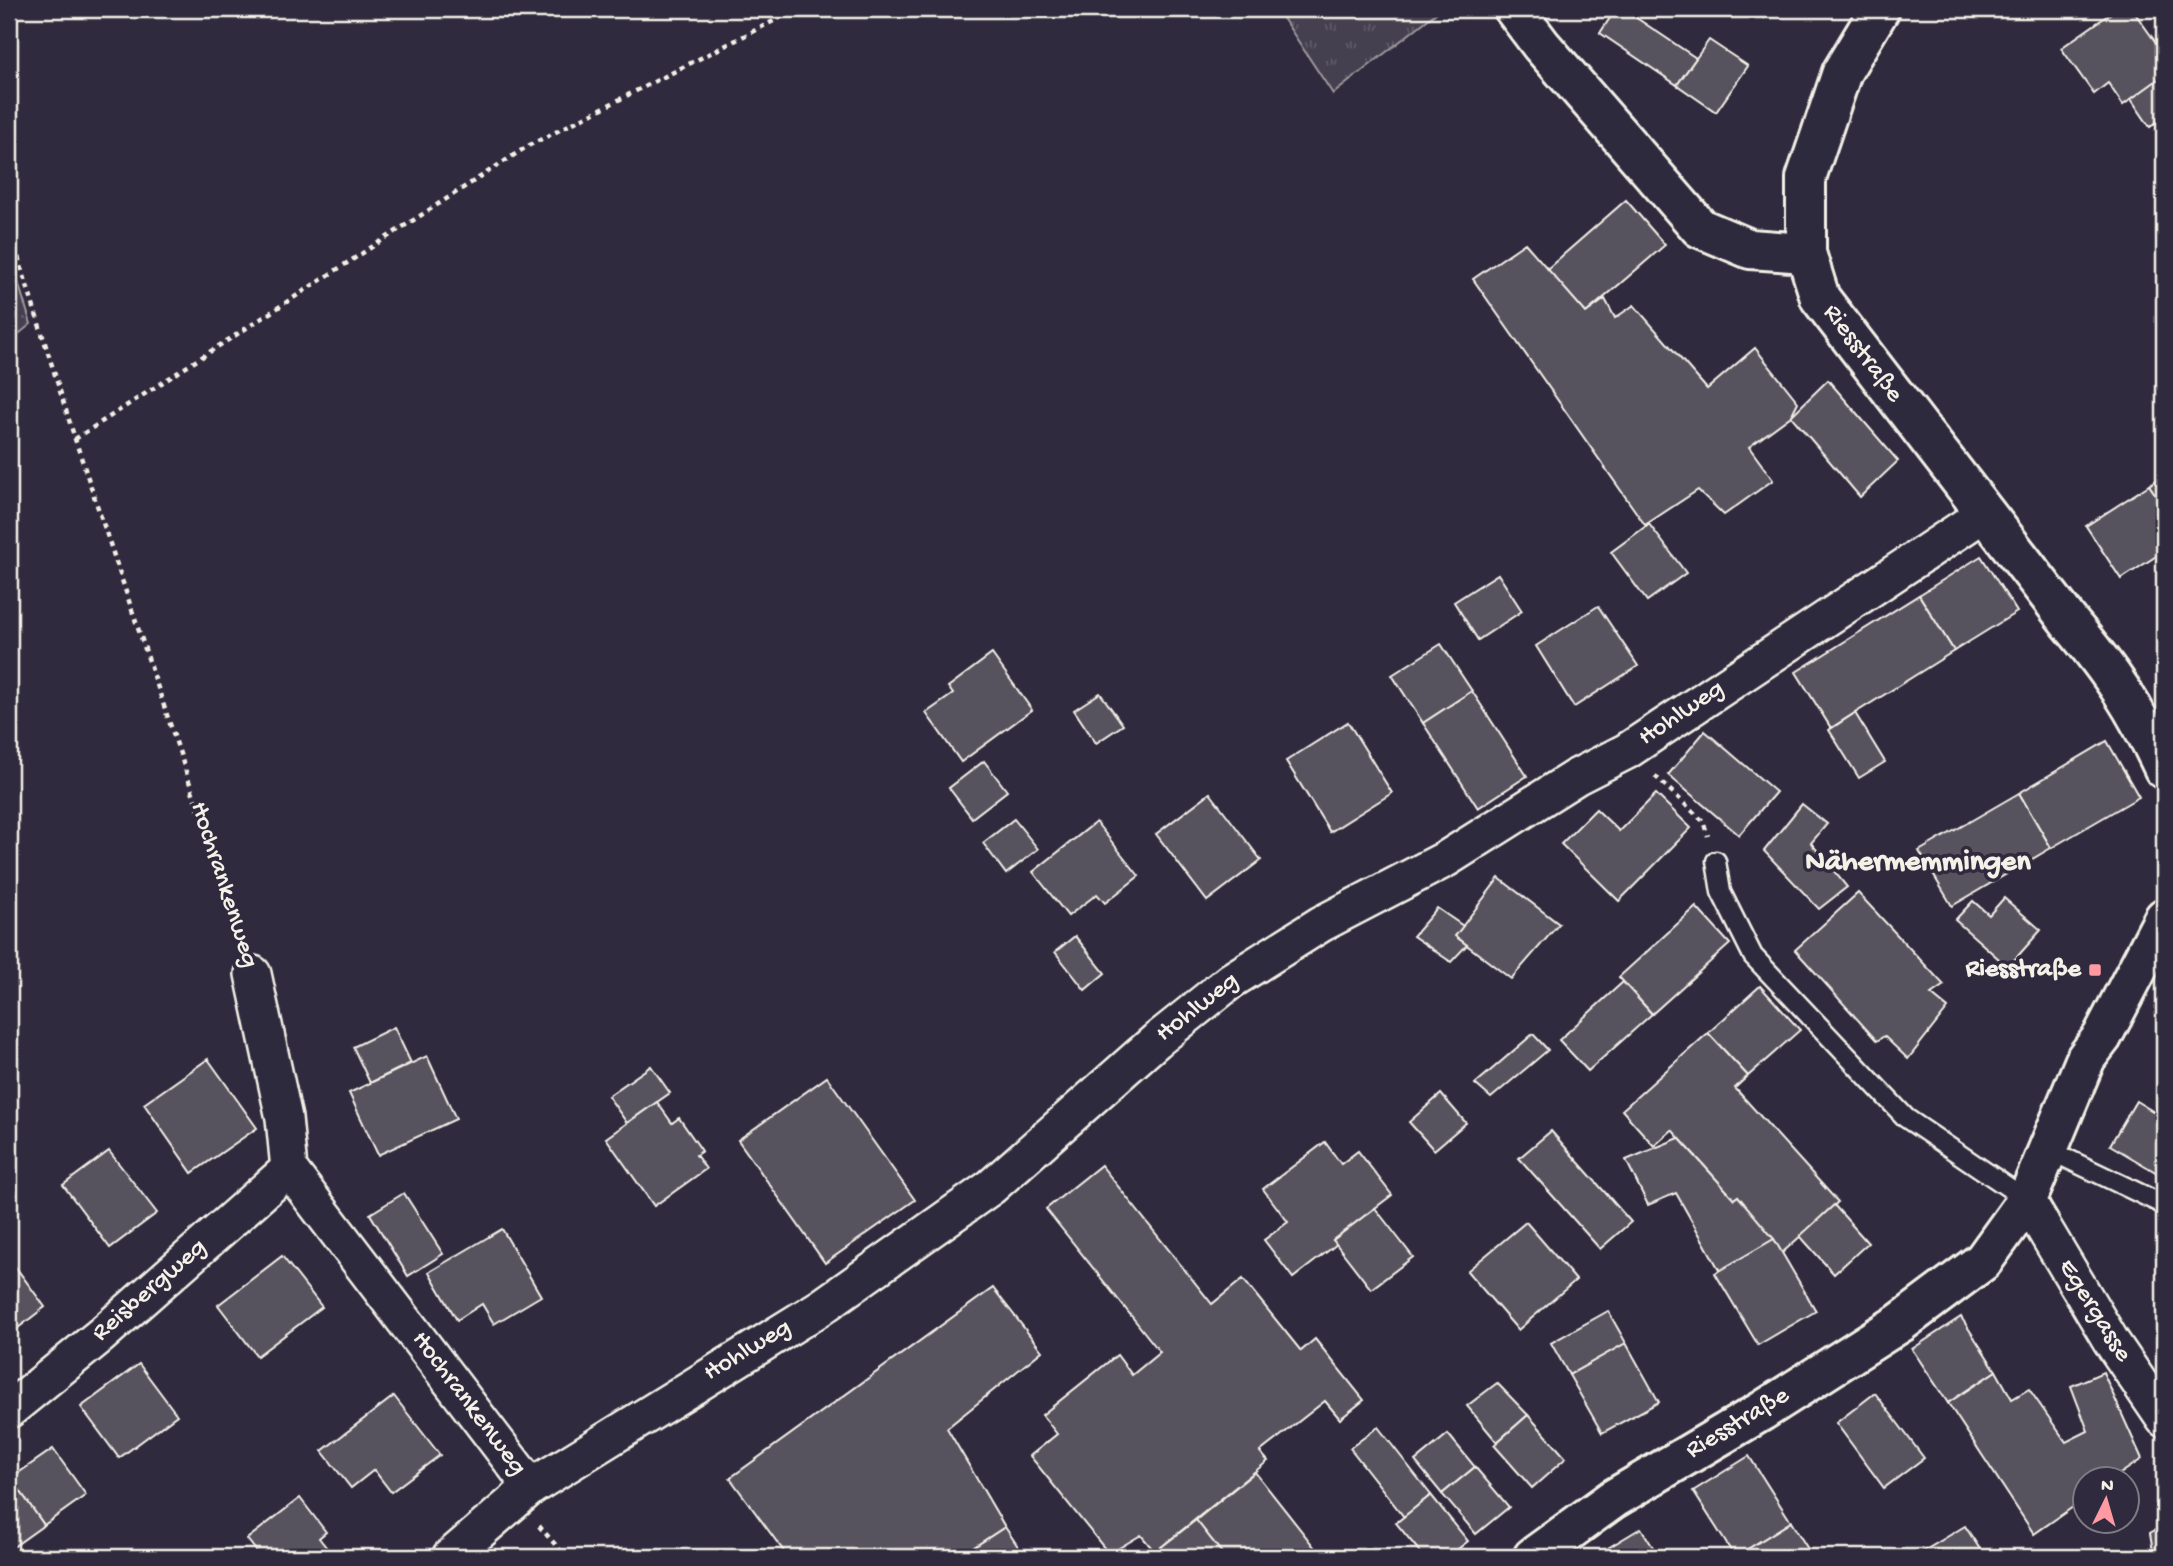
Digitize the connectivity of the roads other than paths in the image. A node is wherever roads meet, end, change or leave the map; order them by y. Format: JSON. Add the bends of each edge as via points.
{"nodes":[{"id":1,"x":1514,"y":9,"type":"edge"},
{"id":2,"x":1880,"y":9,"type":"edge"},
{"id":3,"x":1806,"y":253,"type":"junction"},
{"id":4,"x":1984,"y":513,"type":"junction"},
{"id":5,"x":2164,"y":769,"type":"edge"},
{"id":6,"x":1716,"y":860,"type":"road end"},
{"id":7,"x":2164,"y":918,"type":"edge"},
{"id":8,"x":253,"y":974,"type":"road end"},
{"id":9,"x":2049,"y":1150,"type":"junction"},
{"id":10,"x":289,"y":1169,"type":"junction"},
{"id":11,"x":2027,"y":1200,"type":"junction"},
{"id":12,"x":2164,"y":1205,"type":"edge"},
{"id":13,"x":9,"y":1410,"type":"edge"},
{"id":14,"x":2164,"y":1419,"type":"edge"},
{"id":15,"x":531,"y":1487,"type":"junction"},
{"id":16,"x":450,"y":1557,"type":"edge"},
{"id":17,"x":1533,"y":1557,"type":"edge"}],
"edges":[{"from":1,"to":3,"type":"street","via":[[1700,228],[1750,249]]},
{"from":2,"to":3,"type":"street","name":"Riesstraße","via":[[1842,72],[1806,178]]},
{"from":3,"to":4,"type":"street","name":"Riesstraße","via":[[1820,298]]},
{"from":4,"to":5,"type":"street","name":"Riesstraße","via":[[2111,671]]},
{"from":4,"to":15,"type":"street","name":"Hohlweg","via":[[1627,751],[1446,859],[1321,924],[1232,980],[991,1187],[882,1266]]},
{"from":6,"to":11,"type":"lane","via":[[1721,891],[1753,956],[1906,1118]]},
{"from":7,"to":9,"type":"street","name":"Riesstraße","via":[[2102,1037],[2086,1058]]},
{"from":8,"to":10,"type":"street","name":"Hochrankenweg","via":[[284,1118]]},
{"from":9,"to":11,"type":"street","name":"Riesstraße"},
{"from":9,"to":12,"type":"lane"},
{"from":10,"to":13,"type":"street","name":"Reisbergweg"},
{"from":10,"to":15,"type":"street","name":"Hochrankenweg"},
{"from":11,"to":14,"type":"street","name":"Egergasse","via":[[2111,1341]]},
{"from":11,"to":17,"type":"street","name":"Riesstraße","via":[[1983,1261],[1900,1323],[1613,1499]]},
{"from":15,"to":16,"type":"street","name":"Hohlweg"}]}
